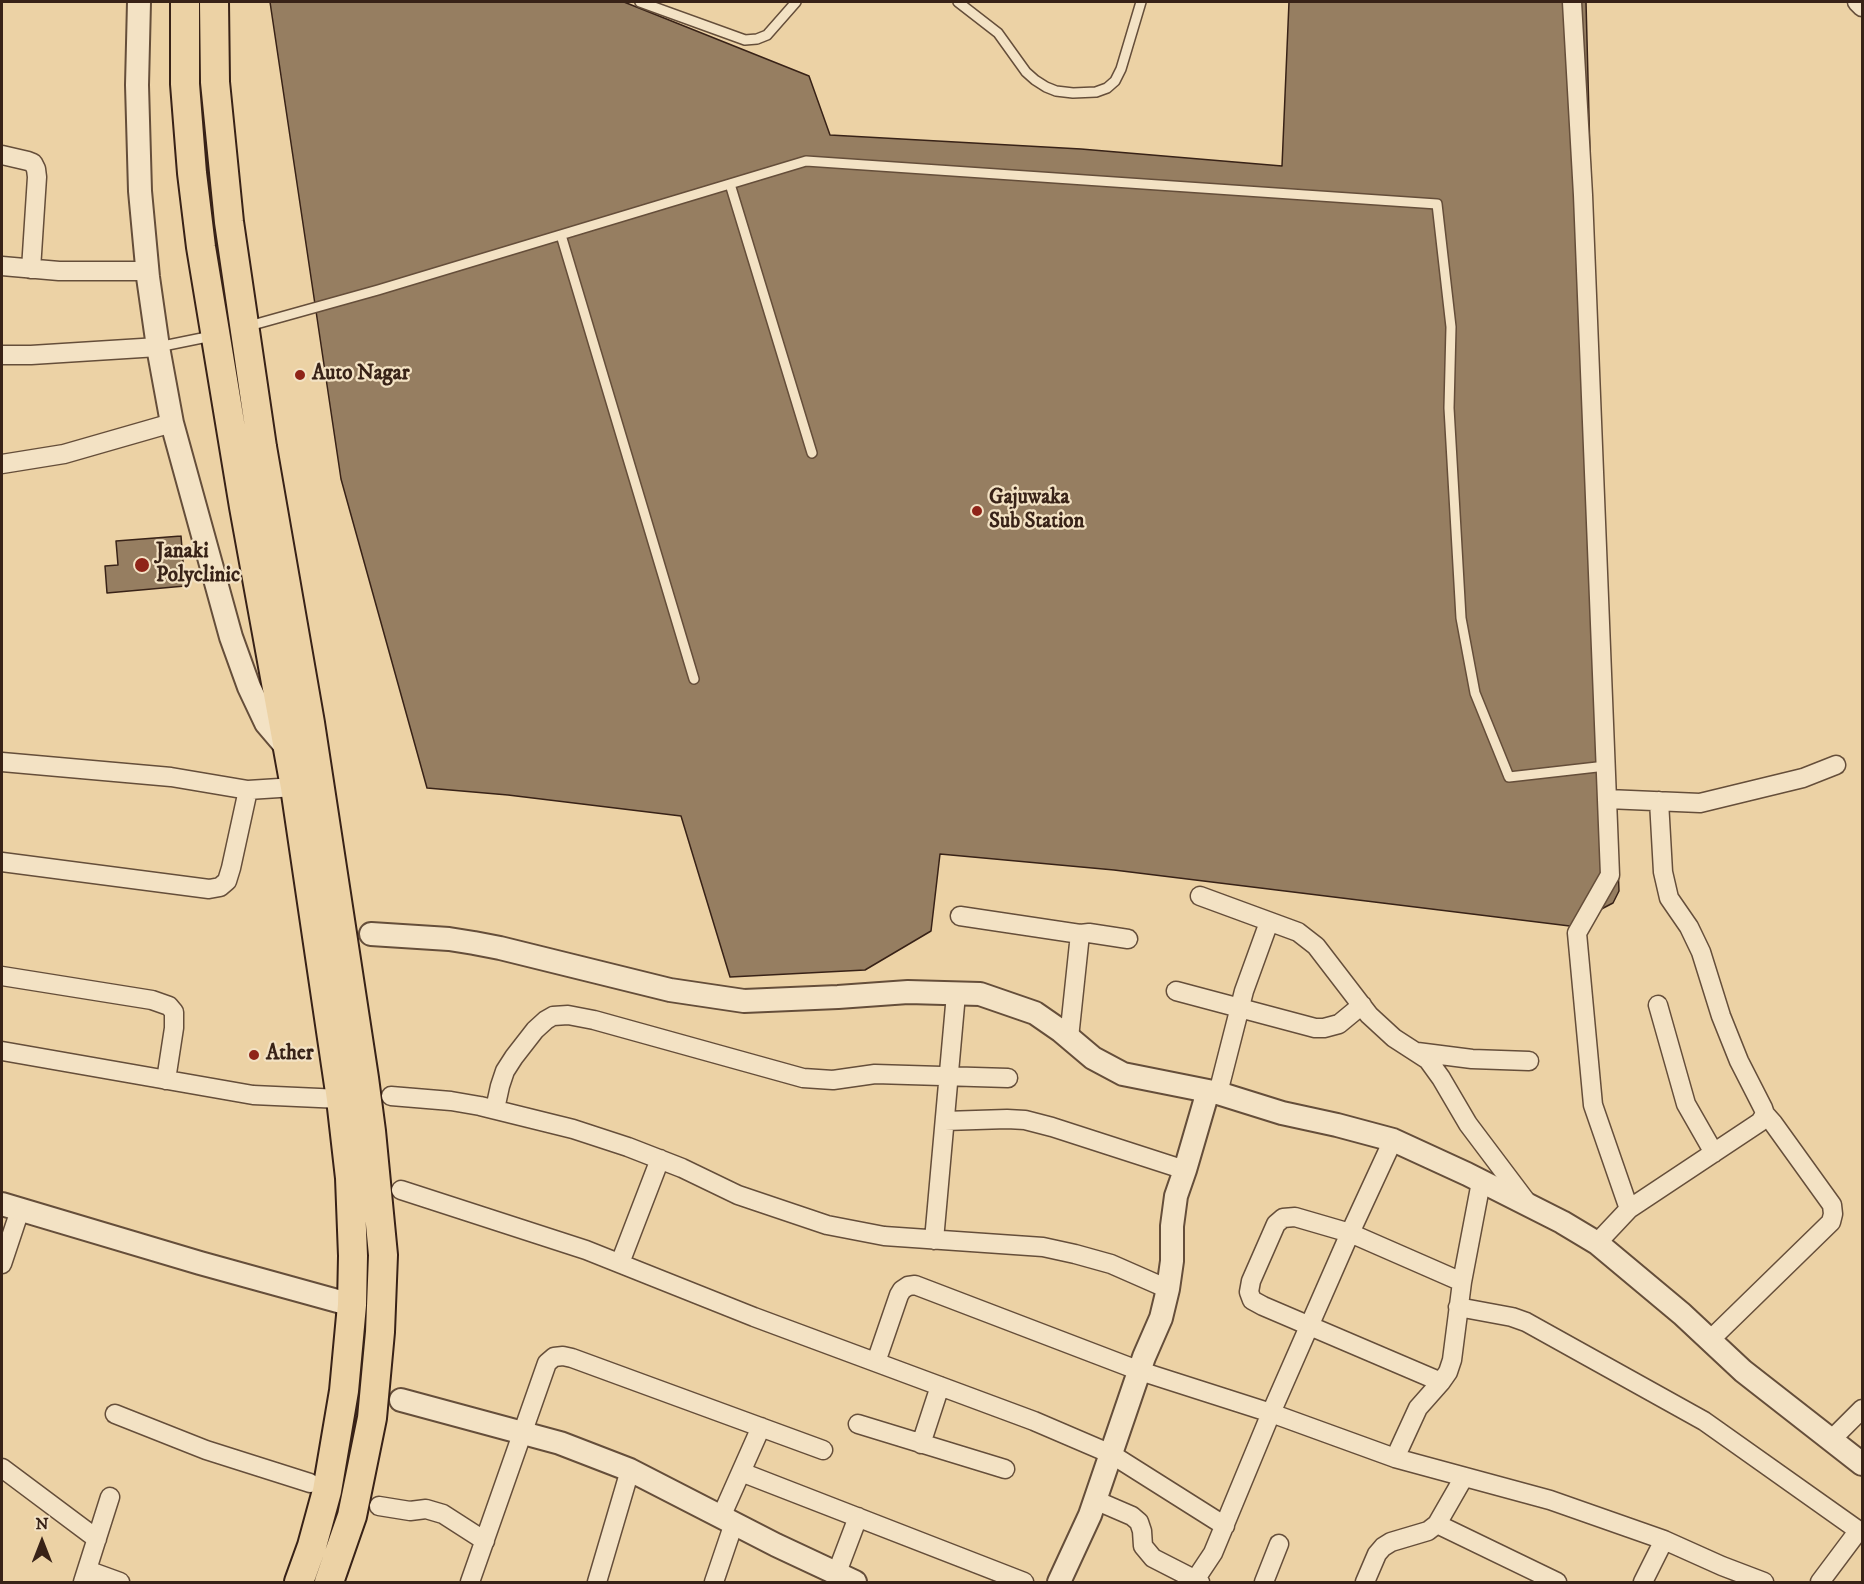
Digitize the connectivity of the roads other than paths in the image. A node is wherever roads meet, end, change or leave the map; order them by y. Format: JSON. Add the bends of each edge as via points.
{"nodes":[{"id":1,"x":139,"y":2,"type":"edge"},
{"id":2,"x":185,"y":2,"type":"edge"},
{"id":3,"x":214,"y":2,"type":"edge"},
{"id":4,"x":640,"y":2,"type":"edge"},
{"id":5,"x":796,"y":2,"type":"edge"},
{"id":6,"x":958,"y":2,"type":"edge"},
{"id":7,"x":1141,"y":2,"type":"edge"},
{"id":8,"x":1572,"y":2,"type":"edge"},
{"id":9,"x":1857,"y":2,"type":"edge"},
{"id":10,"x":1863,"y":7,"type":"edge"},
{"id":11,"x":2,"y":155,"type":"edge"},
{"id":12,"x":730,"y":184,"type":"junction"},
{"id":13,"x":561,"y":235,"type":"junction"},
{"id":14,"x":2,"y":266,"type":"edge"},
{"id":15,"x":31,"y":269,"type":"junction"},
{"id":16,"x":147,"y":271,"type":"junction"},
{"id":17,"x":230,"y":331,"type":"junction"},
{"id":18,"x":158,"y":347,"type":"junction"},
{"id":19,"x":2,"y":355,"type":"edge"},
{"id":20,"x":172,"y":423,"type":"junction"},
{"id":21,"x":812,"y":453,"type":"dead end"},
{"id":22,"x":2,"y":464,"type":"edge"},
{"id":23,"x":694,"y":679,"type":"dead end"},
{"id":24,"x":289,"y":750,"type":"junction"},
{"id":25,"x":2,"y":762,"type":"edge"},
{"id":26,"x":1836,"y":765,"type":"dead end"},
{"id":27,"x":1606,"y":766,"type":"junction"},
{"id":28,"x":295,"y":787,"type":"junction"},
{"id":29,"x":248,"y":790,"type":"junction"},
{"id":30,"x":1607,"y":799,"type":"junction"},
{"id":31,"x":1659,"y":801,"type":"junction"},
{"id":32,"x":2,"y":862,"type":"edge"},
{"id":33,"x":1200,"y":896,"type":"dead end"},
{"id":34,"x":960,"y":916,"type":"dead end"},
{"id":35,"x":1269,"y":922,"type":"junction"},
{"id":36,"x":371,"y":934,"type":"dead end"},
{"id":37,"x":1080,"y":934,"type":"junction"},
{"id":38,"x":1128,"y":939,"type":"dead end"},
{"id":39,"x":2,"y":976,"type":"edge"},
{"id":40,"x":1176,"y":991,"type":"dead end"},
{"id":41,"x":956,"y":994,"type":"junction"},
{"id":42,"x":1362,"y":1005,"type":"junction"},
{"id":43,"x":1658,"y":1005,"type":"dead end"},
{"id":44,"x":1240,"y":1008,"type":"junction"},
{"id":45,"x":1069,"y":1038,"type":"junction"},
{"id":46,"x":2,"y":1051,"type":"edge"},
{"id":47,"x":1415,"y":1051,"type":"junction"},
{"id":48,"x":1529,"y":1061,"type":"dead end"},
{"id":49,"x":949,"y":1077,"type":"junction"},
{"id":50,"x":1008,"y":1078,"type":"dead end"},
{"id":51,"x":166,"y":1080,"type":"junction"},
{"id":52,"x":1213,"y":1092,"type":"junction"},
{"id":53,"x":391,"y":1096,"type":"dead end"},
{"id":54,"x":341,"y":1099,"type":"junction"},
{"id":55,"x":495,"y":1110,"type":"junction"},
{"id":56,"x":1765,"y":1114,"type":"junction"},
{"id":57,"x":945,"y":1121,"type":"junction"},
{"id":58,"x":1393,"y":1140,"type":"junction"},
{"id":59,"x":1714,"y":1153,"type":"junction"},
{"id":60,"x":660,"y":1159,"type":"junction"},
{"id":61,"x":1185,"y":1170,"type":"junction"},
{"id":62,"x":1481,"y":1182,"type":"junction"},
{"id":63,"x":401,"y":1190,"type":"dead end"},
{"id":64,"x":1530,"y":1206,"type":"junction"},
{"id":65,"x":11,"y":1207,"type":"edge"},
{"id":66,"x":1629,"y":1209,"type":"junction"},
{"id":67,"x":1350,"y":1233,"type":"junction"},
{"id":68,"x":934,"y":1240,"type":"junction"},
{"id":69,"x":1597,"y":1243,"type":"junction"},
{"id":70,"x":620,"y":1263,"type":"junction"},
{"id":71,"x":2,"y":1264,"type":"edge"},
{"id":72,"x":1462,"y":1282,"type":"junction"},
{"id":73,"x":1168,"y":1289,"type":"junction"},
{"id":74,"x":352,"y":1305,"type":"junction"},
{"id":75,"x":1458,"y":1307,"type":"junction"},
{"id":76,"x":1310,"y":1324,"type":"junction"},
{"id":77,"x":1710,"y":1340,"type":"junction"},
{"id":78,"x":876,"y":1362,"type":"junction"},
{"id":79,"x":1140,"y":1371,"type":"junction"},
{"id":80,"x":1441,"y":1382,"type":"junction"},
{"id":81,"x":940,"y":1386,"type":"junction"},
{"id":82,"x":401,"y":1400,"type":"dead end"},
{"id":83,"x":1863,"y":1409,"type":"edge"},
{"id":84,"x":1271,"y":1413,"type":"junction"},
{"id":85,"x":115,"y":1414,"type":"dead end"},
{"id":86,"x":858,"y":1424,"type":"dead end"},
{"id":87,"x":761,"y":1428,"type":"junction"},
{"id":88,"x":522,"y":1433,"type":"junction"},
{"id":89,"x":1832,"y":1439,"type":"junction"},
{"id":90,"x":921,"y":1444,"type":"junction"},
{"id":91,"x":822,"y":1450,"type":"dead end"},
{"id":92,"x":1111,"y":1454,"type":"junction"},
{"id":93,"x":1395,"y":1458,"type":"junction"},
{"id":94,"x":1863,"y":1464,"type":"edge"},
{"id":95,"x":2,"y":1468,"type":"edge"},
{"id":96,"x":1005,"y":1469,"type":"dead end"},
{"id":97,"x":630,"y":1470,"type":"junction"},
{"id":98,"x":741,"y":1472,"type":"junction"},
{"id":99,"x":1464,"y":1477,"type":"junction"},
{"id":100,"x":310,"y":1483,"type":"dead end"},
{"id":101,"x":110,"y":1497,"type":"dead end"},
{"id":102,"x":1095,"y":1500,"type":"junction"},
{"id":103,"x":379,"y":1506,"type":"dead end"},
{"id":104,"x":858,"y":1517,"type":"junction"},
{"id":105,"x":727,"y":1520,"type":"junction"},
{"id":106,"x":1437,"y":1524,"type":"junction"},
{"id":107,"x":1225,"y":1526,"type":"junction"},
{"id":108,"x":1861,"y":1531,"type":"edge"},
{"id":109,"x":97,"y":1539,"type":"junction"},
{"id":110,"x":485,"y":1540,"type":"junction"},
{"id":111,"x":1664,"y":1540,"type":"junction"},
{"id":112,"x":1279,"y":1544,"type":"dead end"},
{"id":113,"x":85,"y":1576,"type":"edge"},
{"id":114,"x":845,"y":1579,"type":"edge"},
{"id":115,"x":1197,"y":1581,"type":"edge"},
{"id":116,"x":120,"y":1582,"type":"edge"},
{"id":117,"x":299,"y":1582,"type":"edge"},
{"id":118,"x":328,"y":1582,"type":"edge"},
{"id":119,"x":470,"y":1582,"type":"edge"},
{"id":120,"x":597,"y":1582,"type":"edge"},
{"id":121,"x":714,"y":1582,"type":"edge"},
{"id":122,"x":1024,"y":1582,"type":"edge"},
{"id":123,"x":1059,"y":1582,"type":"edge"},
{"id":124,"x":1264,"y":1582,"type":"edge"},
{"id":125,"x":1365,"y":1582,"type":"edge"},
{"id":126,"x":1557,"y":1582,"type":"edge"},
{"id":127,"x":1643,"y":1582,"type":"edge"},
{"id":128,"x":1764,"y":1582,"type":"edge"},
{"id":129,"x":1820,"y":1582,"type":"edge"}],
"edges":[{"from":1,"to":16,"type":"street","via":[[140,191]]},
{"from":2,"to":17,"type":"main road","via":[[185,84],[201,247]]},
{"from":3,"to":17,"type":"main road","via":[[215,82],[228,222]]},
{"from":4,"to":5,"type":"lane","via":[[745,40],[767,35]]},
{"from":6,"to":7,"type":"lane","via":[[998,33],[1035,80],[1056,91],[1073,93],[1096,92],[1115,81]]},
{"from":8,"to":27,"type":"street"},
{"from":9,"to":10,"type":"street"},
{"from":11,"to":15,"type":"street","via":[[27,161],[36,169]]},
{"from":12,"to":13,"type":"lane"},
{"from":12,"to":21,"type":"lane"},
{"from":12,"to":27,"type":"lane","via":[[806,161],[1437,204],[1451,327],[1449,408],[1461,618],[1475,693],[1509,777]]},
{"from":13,"to":17,"type":"lane"},
{"from":13,"to":23,"type":"lane"},
{"from":14,"to":15,"type":"street"},
{"from":15,"to":16,"type":"street"},
{"from":16,"to":18,"type":"street"},
{"from":17,"to":18,"type":"lane"},
{"from":17,"to":24,"type":"main road","via":[[244,507]]},
{"from":17,"to":118,"type":"main road","via":[[262,447],[310,723],[371,1131],[382,1256],[372,1418],[352,1516]]},
{"from":18,"to":19,"type":"street"},
{"from":18,"to":20,"type":"street"},
{"from":20,"to":22,"type":"street","via":[[64,454]]},
{"from":20,"to":24,"type":"street","via":[[245,677],[266,723]]},
{"from":24,"to":28,"type":"main road"},
{"from":25,"to":29,"type":"street","via":[[171,777]]},
{"from":26,"to":31,"type":"street","via":[[1803,778],[1700,803]]},
{"from":27,"to":30,"type":"street"},
{"from":28,"to":29,"type":"street"},
{"from":28,"to":54,"type":"main road"},
{"from":29,"to":32,"type":"street","via":[[227,881],[220,887],[209,889]]},
{"from":30,"to":31,"type":"street"},
{"from":30,"to":66,"type":"street","via":[[1610,874],[1577,933],[1593,1105]]},
{"from":31,"to":56,"type":"street","via":[[1668,898],[1701,952],[1721,1016]]},
{"from":33,"to":35,"type":"street"},
{"from":34,"to":37,"type":"street"},
{"from":35,"to":42,"type":"street","via":[[1298,932],[1316,946]]},
{"from":35,"to":44,"type":"street"},
{"from":36,"to":41,"type":"street","via":[[483,945],[670,990],[744,1001],[908,992]]},
{"from":37,"to":38,"type":"street"},
{"from":37,"to":45,"type":"street"},
{"from":39,"to":51,"type":"street","via":[[169,1006],[174,1012],[174,1028]]},
{"from":40,"to":44,"type":"street"},
{"from":41,"to":45,"type":"street","via":[[980,994],[1035,1013]]},
{"from":41,"to":49,"type":"street"},
{"from":42,"to":44,"type":"street","via":[[1339,1024],[1324,1028]]},
{"from":42,"to":47,"type":"street","via":[[1394,1038]]},
{"from":43,"to":59,"type":"street","via":[[1686,1104]]},
{"from":44,"to":52,"type":"street"},
{"from":45,"to":52,"type":"street","via":[[1093,1058],[1123,1074]]},
{"from":46,"to":51,"type":"street"},
{"from":47,"to":48,"type":"street"},
{"from":47,"to":64,"type":"street","via":[[1428,1060],[1468,1124]]},
{"from":49,"to":50,"type":"street"},
{"from":49,"to":55,"type":"street","via":[[875,1074],[833,1080],[803,1078],[594,1020],[553,1016],[535,1030],[514,1057],[500,1086]]},
{"from":49,"to":57,"type":"street"},
{"from":51,"to":54,"type":"street","via":[[254,1095]]},
{"from":52,"to":58,"type":"street"},
{"from":52,"to":61,"type":"street"},
{"from":53,"to":55,"type":"street","via":[[451,1101]]},
{"from":54,"to":74,"type":"main road","via":[[350,1190]]},
{"from":55,"to":60,"type":"street","via":[[573,1129]]},
{"from":56,"to":59,"type":"street","via":[[1760,1122]]},
{"from":56,"to":77,"type":"street","via":[[1832,1205],[1833,1214],[1831,1222]]},
{"from":57,"to":61,"type":"street","via":[[1025,1120]]},
{"from":57,"to":68,"type":"street"},
{"from":58,"to":62,"type":"street"},
{"from":58,"to":67,"type":"street"},
{"from":59,"to":66,"type":"street"},
{"from":60,"to":68,"type":"street","via":[[738,1195],[827,1225]]},
{"from":60,"to":70,"type":"street"},
{"from":61,"to":73,"type":"street","via":[[1176,1196]]},
{"from":62,"to":64,"type":"street"},
{"from":62,"to":72,"type":"street"},
{"from":63,"to":70,"type":"street"},
{"from":64,"to":69,"type":"street"},
{"from":65,"to":71,"type":"street"},
{"from":65,"to":74,"type":"street"},
{"from":66,"to":69,"type":"street"},
{"from":67,"to":72,"type":"street"},
{"from":67,"to":76,"type":"street"},
{"from":67,"to":76,"type":"street","via":[[1295,1217],[1283,1218],[1271,1234],[1251,1281],[1252,1300]]},
{"from":68,"to":73,"type":"street","via":[[1054,1249],[1111,1264]]},
{"from":69,"to":77,"type":"street"},
{"from":70,"to":78,"type":"street"},
{"from":72,"to":75,"type":"street"},
{"from":73,"to":79,"type":"street"},
{"from":74,"to":117,"type":"main road","via":[[344,1392],[327,1491]]},
{"from":75,"to":80,"type":"street","via":[[1452,1360]]},
{"from":75,"to":108,"type":"street","via":[[1526,1322],[1704,1420]]},
{"from":76,"to":80,"type":"street"},
{"from":76,"to":84,"type":"street"},
{"from":77,"to":89,"type":"street","via":[[1743,1371]]},
{"from":78,"to":79,"type":"street","via":[[899,1295],[915,1285]]},
{"from":78,"to":81,"type":"street"},
{"from":79,"to":84,"type":"street"},
{"from":79,"to":92,"type":"street"},
{"from":80,"to":93,"type":"street","via":[[1418,1408]]},
{"from":81,"to":90,"type":"street"},
{"from":81,"to":92,"type":"street"},
{"from":82,"to":88,"type":"street"},
{"from":83,"to":89,"type":"street"},
{"from":84,"to":93,"type":"street"},
{"from":84,"to":107,"type":"street"},
{"from":85,"to":100,"type":"street","via":[[207,1450]]},
{"from":86,"to":90,"type":"street"},
{"from":87,"to":88,"type":"street","via":[[563,1356],[547,1363]]},
{"from":87,"to":91,"type":"street"},
{"from":87,"to":98,"type":"street"},
{"from":88,"to":97,"type":"street"},
{"from":88,"to":110,"type":"street"},
{"from":89,"to":94,"type":"street"},
{"from":90,"to":96,"type":"street"},
{"from":92,"to":102,"type":"street"},
{"from":92,"to":107,"type":"street"},
{"from":93,"to":99,"type":"street"},
{"from":95,"to":109,"type":"street"},
{"from":97,"to":105,"type":"street"},
{"from":97,"to":120,"type":"street"},
{"from":98,"to":104,"type":"street"},
{"from":98,"to":105,"type":"street"},
{"from":99,"to":106,"type":"street"},
{"from":99,"to":111,"type":"street","via":[[1550,1500]]},
{"from":101,"to":109,"type":"street"},
{"from":102,"to":115,"type":"street","via":[[1132,1516],[1139,1522],[1147,1553]]},
{"from":102,"to":123,"type":"street"},
{"from":103,"to":110,"type":"street","via":[[443,1514]]},
{"from":104,"to":114,"type":"street"},
{"from":104,"to":122,"type":"street"},
{"from":105,"to":114,"type":"street"},
{"from":105,"to":121,"type":"street"},
{"from":106,"to":125,"type":"street","via":[[1383,1547]]},
{"from":106,"to":126,"type":"street"},
{"from":107,"to":115,"type":"street"},
{"from":108,"to":129,"type":"street"},
{"from":109,"to":113,"type":"street"},
{"from":110,"to":119,"type":"street"},
{"from":111,"to":127,"type":"street"},
{"from":111,"to":128,"type":"street"},
{"from":112,"to":124,"type":"street"},
{"from":113,"to":116,"type":"street"}]}
